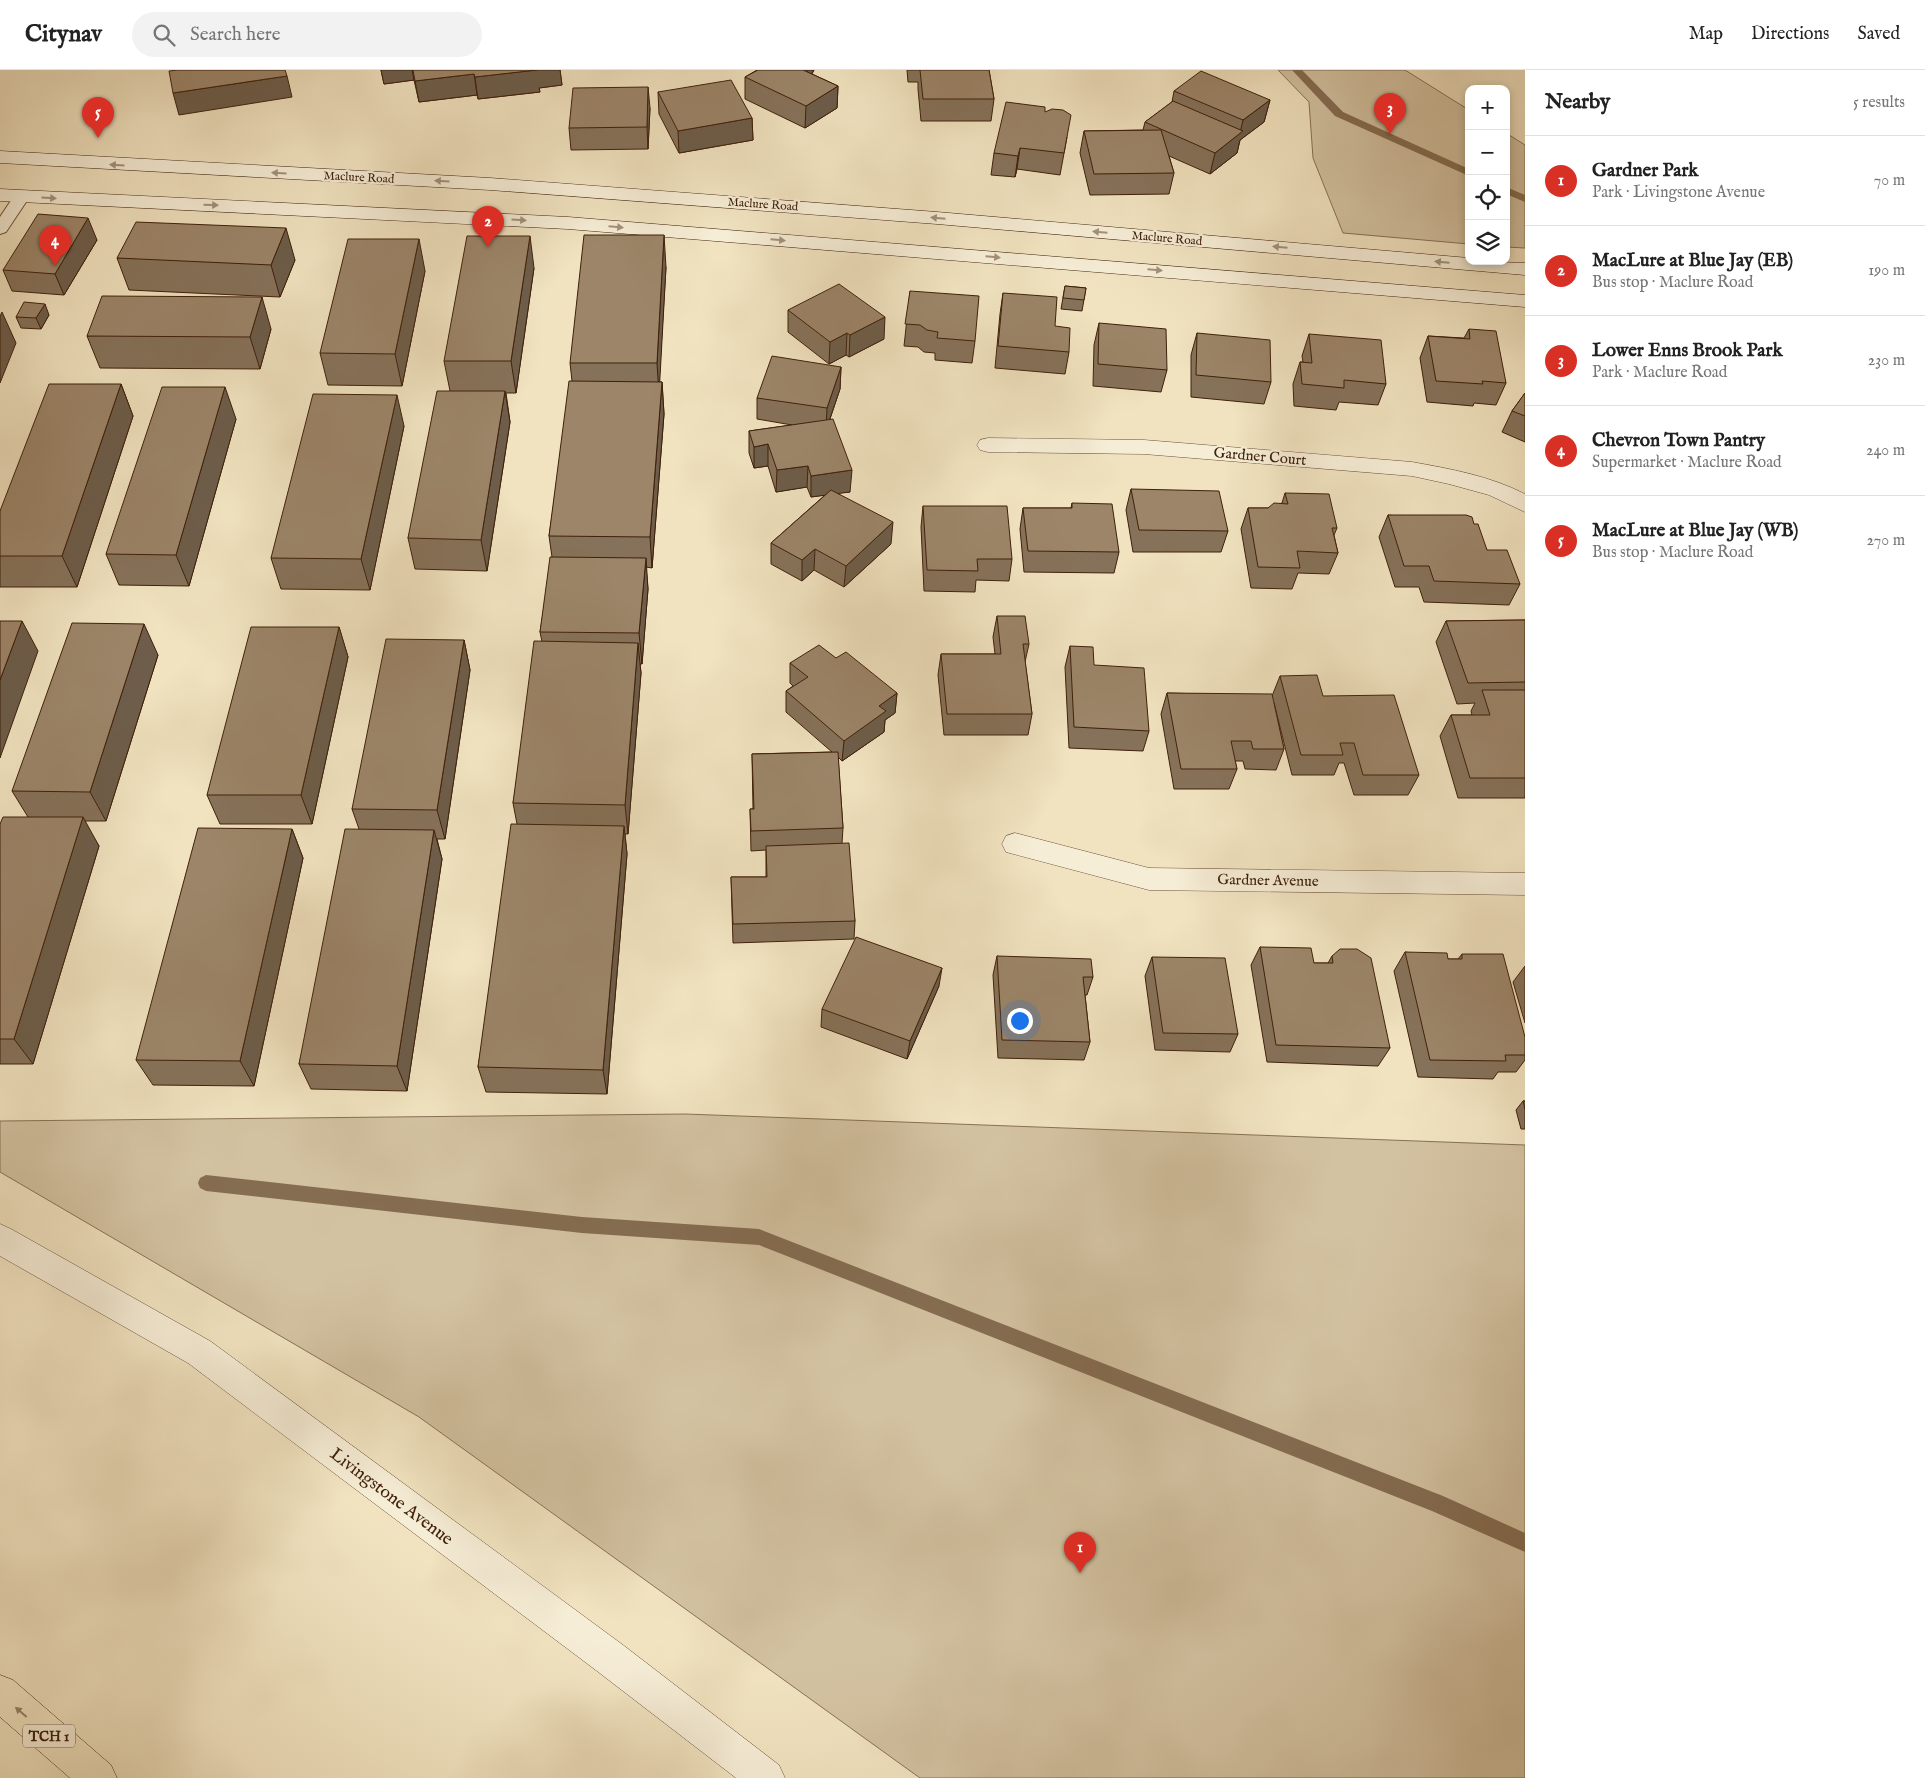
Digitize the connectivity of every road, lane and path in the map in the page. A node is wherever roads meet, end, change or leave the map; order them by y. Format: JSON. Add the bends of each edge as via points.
{"nodes":[{"id":1,"x":0,"y":157,"type":"edge"},
{"id":2,"x":0,"y":195,"type":"edge"},
{"id":3,"x":22,"y":196,"type":"junction"},
{"id":4,"x":0,"y":229,"type":"edge"},
{"id":5,"x":1525,"y":269,"type":"edge"},
{"id":6,"x":1525,"y":301,"type":"edge"},
{"id":7,"x":988,"y":445,"type":"dead end"},
{"id":8,"x":1525,"y":504,"type":"edge"},
{"id":9,"x":1015,"y":844,"type":"dead end"},
{"id":10,"x":1525,"y":884,"type":"edge"},
{"id":11,"x":0,"y":1239,"type":"edge"},
{"id":12,"x":0,"y":1693,"type":"edge"},
{"id":13,"x":98,"y":1778,"type":"edge"},
{"id":14,"x":766,"y":1778,"type":"edge"}],
"edges":[{"from":5,"to":1,"type":"main road","name":"Maclure Road","one_way":true,"via":[[937,218],[490,184]]},
{"from":2,"to":3,"type":"main road"},
{"from":3,"to":4,"type":"lane"},
{"from":3,"to":6,"type":"main road","one_way":true,"via":[[568,223]]},
{"from":7,"to":8,"type":"main road","name":"Gardner Court","via":[[1144,447],[1412,469],[1497,489]]},
{"from":9,"to":10,"type":"main road","name":"Gardner Avenue","via":[[1149,878]]},
{"from":11,"to":14,"type":"main road","name":"Livingstone Avenue","via":[[199,1352]]},
{"from":13,"to":12,"type":"highway","number":"TCH 1","one_way":true}]}
